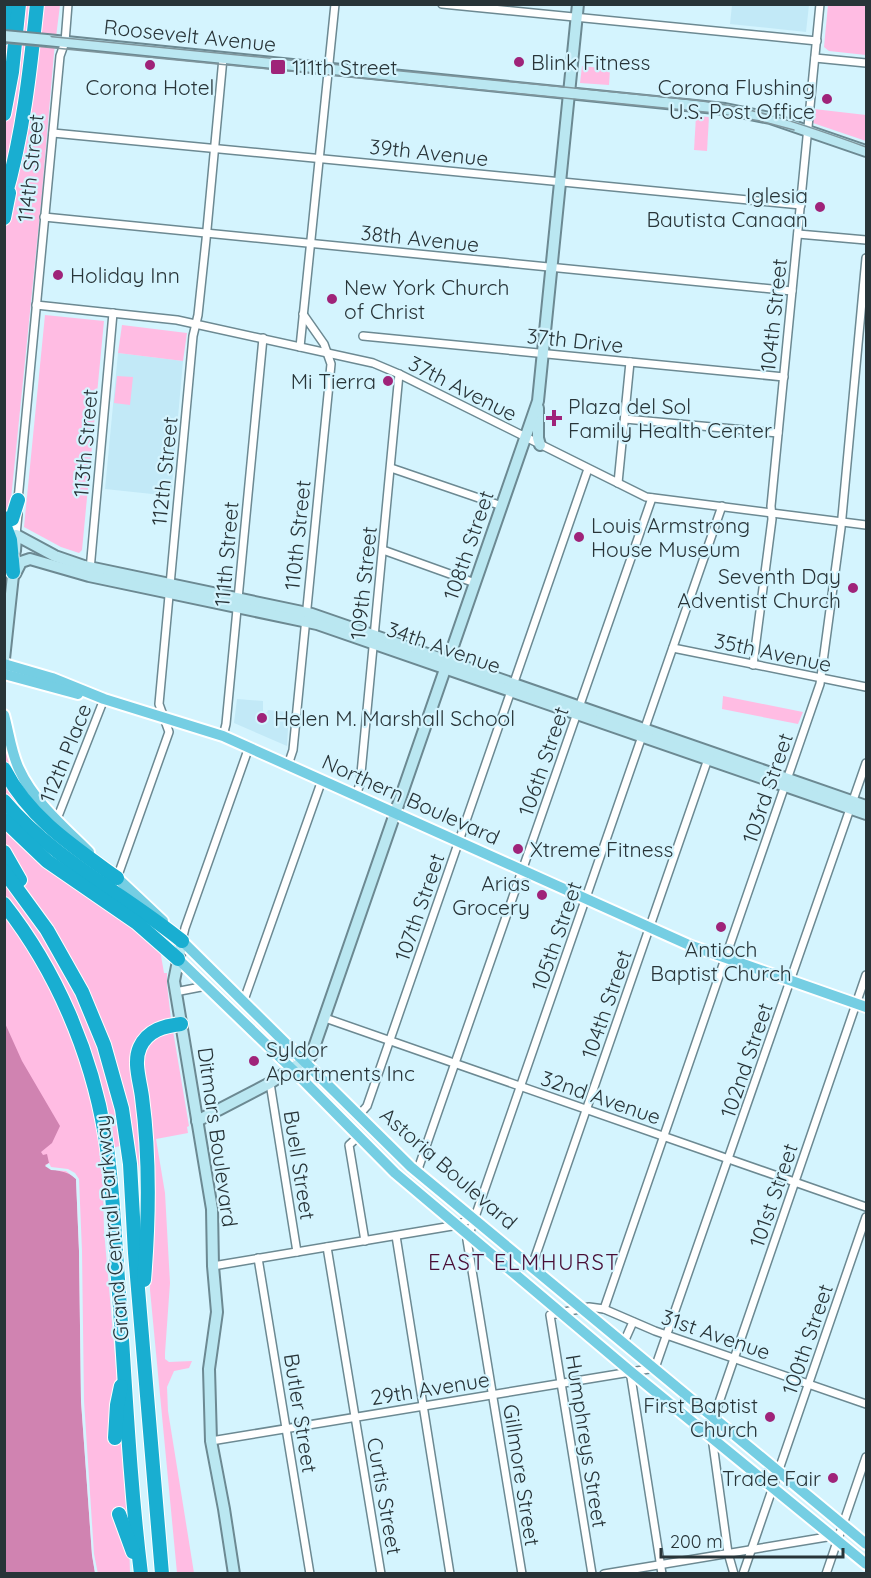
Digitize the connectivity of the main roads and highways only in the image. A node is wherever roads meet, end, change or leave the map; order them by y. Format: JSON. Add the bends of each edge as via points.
{"nodes":[{"id":1,"x":8,"y":4,"type":"edge"},
{"id":2,"x":20,"y":4,"type":"edge"},
{"id":3,"x":37,"y":4,"type":"edge"},
{"id":4,"x":578,"y":4,"type":"edge"},
{"id":5,"x":4,"y":37,"type":"edge"},
{"id":6,"x":568,"y":93,"type":"junction"},
{"id":7,"x":4,"y":114,"type":"edge"},
{"id":8,"x":867,"y":151,"type":"edge"},
{"id":9,"x":16,"y":156,"type":"junction"},
{"id":10,"x":4,"y":200,"type":"edge"},
{"id":11,"x":4,"y":218,"type":"edge"},
{"id":12,"x":538,"y":401,"type":"junction"},
{"id":13,"x":540,"y":445,"type":"road end"},
{"id":14,"x":18,"y":500,"type":"road end"},
{"id":15,"x":4,"y":518,"type":"edge"},
{"id":16,"x":5,"y":524,"type":"edge"},
{"id":17,"x":16,"y":535,"type":"junction"},
{"id":18,"x":89,"y":572,"type":"junction"},
{"id":19,"x":13,"y":577,"type":"junction"},
{"id":20,"x":4,"y":658,"type":"edge"},
{"id":21,"x":4,"y":664,"type":"edge"},
{"id":22,"x":447,"y":665,"type":"junction"},
{"id":23,"x":4,"y":674,"type":"edge"},
{"id":24,"x":104,"y":699,"type":"junction"},
{"id":25,"x":4,"y":715,"type":"edge"},
{"id":26,"x":4,"y":769,"type":"edge"},
{"id":27,"x":4,"y":801,"type":"edge"},
{"id":28,"x":852,"y":805,"type":"junction"},
{"id":29,"x":867,"y":806,"type":"edge"},
{"id":30,"x":395,"y":813,"type":"junction"},
{"id":31,"x":867,"y":814,"type":"edge"},
{"id":32,"x":4,"y":820,"type":"edge"},
{"id":33,"x":4,"y":852,"type":"edge"},
{"id":34,"x":4,"y":872,"type":"edge"},
{"id":35,"x":117,"y":878,"type":"junction"},
{"id":36,"x":4,"y":904,"type":"edge"},
{"id":37,"x":4,"y":915,"type":"edge"},
{"id":38,"x":47,"y":930,"type":"junction"},
{"id":39,"x":182,"y":941,"type":"junction"},
{"id":40,"x":178,"y":959,"type":"junction"},
{"id":41,"x":861,"y":1006,"type":"edge"},
{"id":42,"x":70,"y":1018,"type":"junction"},
{"id":43,"x":182,"y":1024,"type":"junction"},
{"id":44,"x":304,"y":1060,"type":"junction"},
{"id":45,"x":292,"y":1069,"type":"junction"},
{"id":46,"x":197,"y":1121,"type":"junction"},
{"id":47,"x":141,"y":1321,"type":"junction"},
{"id":48,"x":125,"y":1373,"type":"junction"},
{"id":49,"x":713,"y":1427,"type":"junction"},
{"id":50,"x":115,"y":1438,"type":"dead end"},
{"id":51,"x":119,"y":1514,"type":"dead end"},
{"id":52,"x":838,"y":1534,"type":"junction"},
{"id":53,"x":867,"y":1544,"type":"edge"},
{"id":54,"x":867,"y":1564,"type":"edge"},
{"id":55,"x":140,"y":1574,"type":"edge"},
{"id":56,"x":162,"y":1574,"type":"edge"},
{"id":57,"x":234,"y":1574,"type":"edge"}],
"edges":[{"from":1,"to":5,"type":"highway"},
{"from":2,"to":7,"type":"highway"},
{"from":3,"to":9,"type":"highway"},
{"from":4,"to":6,"type":"main road","name":"108th Street"},
{"from":5,"to":6,"type":"main road","name":"Roosevelt Avenue","bridge":true},
{"from":6,"to":8,"type":"main road","name":"Roosevelt Avenue","via":[[725,109],[770,118]]},
{"from":6,"to":12,"type":"main road","name":"108th Street"},
{"from":9,"to":10,"type":"highway"},
{"from":9,"to":11,"type":"highway"},
{"from":12,"to":13,"type":"main road"},
{"from":12,"to":22,"type":"main road","name":"108th Street"},
{"from":14,"to":15,"type":"highway","via":[[13,517]]},
{"from":16,"to":17,"type":"highway"},
{"from":16,"to":19,"type":"highway"},
{"from":17,"to":18,"type":"main road","name":"34th Avenue"},
{"from":17,"to":19,"type":"main road","name":"114th Street"},
{"from":18,"to":19,"type":"main road","name":"34th Avenue","via":[[28,559],[18,566]]},
{"from":18,"to":22,"type":"main road","name":"34th Avenue","via":[[306,617]]},
{"from":19,"to":20,"type":"main road","name":"114th Street"},
{"from":21,"to":24,"type":"main road","name":"Northern Boulevard"},
{"from":22,"to":28,"type":"main road","name":"34th Avenue"},
{"from":22,"to":30,"type":"main road","name":"108th Street"},
{"from":23,"to":24,"type":"main road","name":"Northern Boulevard"},
{"from":24,"to":30,"type":"main road","name":"Northern Boulevard","via":[[223,736]]},
{"from":25,"to":35,"type":"main road","name":"Astoria Boulevard","via":[[19,770],[34,794]]},
{"from":26,"to":35,"type":"highway","via":[[23,799],[45,823]]},
{"from":27,"to":39,"type":"highway","via":[[57,853]]},
{"from":28,"to":29,"type":"main road","name":"34th Avenue"},
{"from":28,"to":31,"type":"main road","name":"34th Avenue"},
{"from":30,"to":41,"type":"main road","name":"Northern Boulevard","via":[[689,945]]},
{"from":30,"to":44,"type":"main road","name":"108th Street","via":[[325,1018],[311,1056]]},
{"from":32,"to":40,"type":"highway","via":[[54,866],[137,923]]},
{"from":33,"to":38,"type":"highway"},
{"from":34,"to":38,"type":"highway","name":"Grand Central Parkway"},
{"from":35,"to":39,"type":"main road","name":"Astoria Boulevard"},
{"from":36,"to":42,"type":"highway","name":"Grand Central Parkway","via":[[42,961]]},
{"from":37,"to":42,"type":"highway","name":"Grand Central Parkway","via":[[40,962]]},
{"from":38,"to":47,"type":"highway","name":"Grand Central Parkway","via":[[91,1013],[119,1098],[130,1164]]},
{"from":39,"to":40,"type":"main road","name":"Ditmars Boulevard"},
{"from":39,"to":44,"type":"main road","name":"Astoria Boulevard"},
{"from":40,"to":43,"type":"main road","name":"Ditmars Boulevard","via":[[175,992]]},
{"from":40,"to":45,"type":"main road","name":"Astoria Boulevard"},
{"from":42,"to":48,"type":"highway","name":"Grand Central Parkway","via":[[92,1080],[106,1145]]},
{"from":43,"to":46,"type":"main road","name":"Ditmars Boulevard"},
{"from":43,"to":47,"type":"highway","via":[[153,1031],[142,1042],[137,1057],[148,1174]]},
{"from":44,"to":45,"type":"main road","name":"108th Street"},
{"from":44,"to":49,"type":"main road","name":"Astoria Boulevard","via":[[417,1172],[586,1308],[655,1368]]},
{"from":45,"to":46,"type":"main road","name":"108th Street"},
{"from":45,"to":49,"type":"main road","name":"Astoria Boulevard","via":[[395,1173],[468,1237],[630,1371]]},
{"from":46,"to":57,"type":"main road","name":"Ditmars Boulevard","via":[[212,1209],[217,1312],[209,1369],[211,1441]]},
{"from":47,"to":56,"type":"highway","name":"Grand Central Parkway"},
{"from":48,"to":50,"type":"highway","via":[[117,1405]]},
{"from":48,"to":55,"type":"highway","name":"Grand Central Parkway"},
{"from":49,"to":52,"type":"main road","name":"Astoria Boulevard","via":[[733,1454]]},
{"from":49,"to":52,"type":"main road","name":"Astoria Boulevard","via":[[779,1470]]},
{"from":51,"to":55,"type":"highway"},
{"from":52,"to":53,"type":"main road","name":"Astoria Boulevard"},
{"from":52,"to":54,"type":"main road","name":"Astoria Boulevard"}]}
